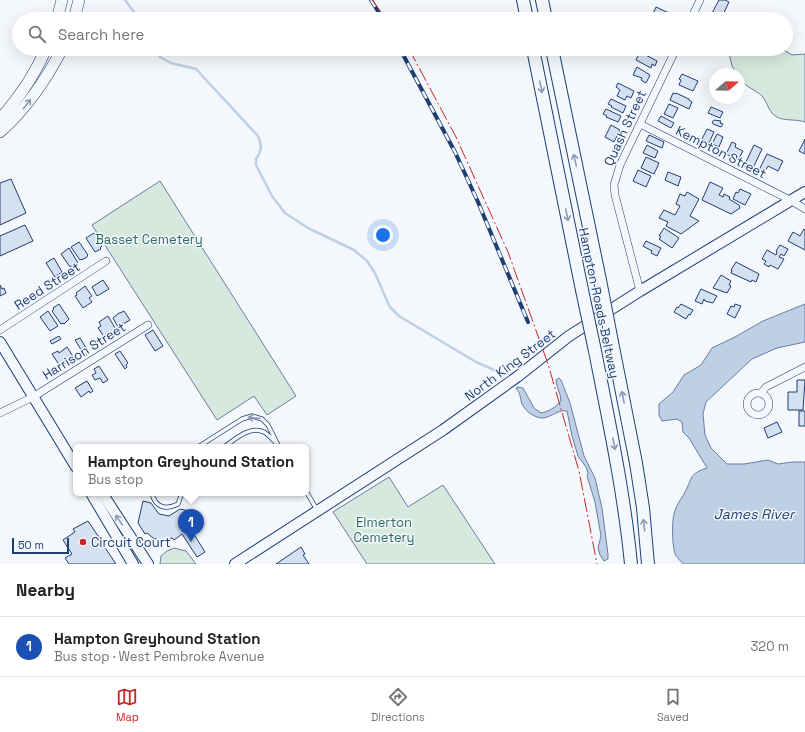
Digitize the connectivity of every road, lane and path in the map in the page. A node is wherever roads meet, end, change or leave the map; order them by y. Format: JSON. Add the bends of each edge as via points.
{"nodes":[{"id":1,"x":62,"y":0,"type":"edge"},
{"id":2,"x":79,"y":0,"type":"edge"},
{"id":3,"x":523,"y":0,"type":"edge"},
{"id":4,"x":542,"y":0,"type":"edge"},
{"id":5,"x":700,"y":0,"type":"edge"},
{"id":6,"x":59,"y":12,"type":"edge"},
{"id":7,"x":76,"y":12,"type":"edge"},
{"id":8,"x":526,"y":12,"type":"edge"},
{"id":9,"x":545,"y":12,"type":"edge"},
{"id":10,"x":694,"y":12,"type":"edge"},
{"id":11,"x":42,"y":56,"type":"edge"},
{"id":12,"x":58,"y":56,"type":"edge"},
{"id":13,"x":534,"y":56,"type":"edge"},
{"id":14,"x":553,"y":56,"type":"edge"},
{"id":15,"x":673,"y":56,"type":"edge"},
{"id":16,"x":0,"y":118,"type":"edge"},
{"id":17,"x":640,"y":124,"type":"junction"},
{"id":18,"x":0,"y":132,"type":"edge"},
{"id":19,"x":805,"y":192,"type":"edge"},
{"id":20,"x":792,"y":201,"type":"junction"},
{"id":21,"x":805,"y":209,"type":"edge"},
{"id":22,"x":106,"y":262,"type":"dead end"},
{"id":23,"x":640,"y":291,"type":"junction"},
{"id":24,"x":148,"y":325,"type":"dead end"},
{"id":25,"x":0,"y":330,"type":"edge"},
{"id":26,"x":0,"y":342,"type":"edge"},
{"id":27,"x":805,"y":367,"type":"edge"},
{"id":28,"x":761,"y":393,"type":"dead end"},
{"id":29,"x":33,"y":397,"type":"junction"},
{"id":30,"x":0,"y":413,"type":"edge"},
{"id":31,"x":203,"y":444,"type":"edge"},
{"id":32,"x":228,"y":444,"type":"edge"},
{"id":33,"x":276,"y":444,"type":"edge"},
{"id":34,"x":277,"y":444,"type":"edge"},
{"id":35,"x":64,"y":445,"type":"junction"},
{"id":36,"x":73,"y":456,"type":"edge"},
{"id":37,"x":73,"y":462,"type":"edge"},
{"id":38,"x":93,"y":496,"type":"edge"},
{"id":39,"x":104,"y":496,"type":"edge"},
{"id":40,"x":152,"y":496,"type":"edge"},
{"id":41,"x":181,"y":496,"type":"edge"},
{"id":42,"x":309,"y":496,"type":"edge"},
{"id":43,"x":318,"y":511,"type":"junction"},
{"id":44,"x":133,"y":564,"type":"edge"},
{"id":45,"x":148,"y":564,"type":"edge"},
{"id":46,"x":235,"y":564,"type":"edge"},
{"id":47,"x":631,"y":564,"type":"edge"},
{"id":48,"x":648,"y":564,"type":"edge"}],
"edges":[{"from":1,"to":6,"type":"main road"},
{"from":2,"to":7,"type":"main road"},
{"from":3,"to":8,"type":"highway"},
{"from":4,"to":9,"type":"highway"},
{"from":5,"to":10,"type":"street"},
{"from":11,"to":16,"type":"main road","via":[[29,82]]},
{"from":18,"to":12,"type":"main road","one_way":true,"via":[[20,113],[38,90]]},
{"from":13,"to":47,"type":"highway","name":"Hampton Roads Beltway","one_way":true,"bridge":true,"via":[[619,469]]},
{"from":48,"to":14,"type":"highway","name":"Hampton Roads Beltway","one_way":true,"bridge":true,"via":[[636,463]]},
{"from":15,"to":17,"type":"street","name":"Quash Street"},
{"from":17,"to":20,"type":"street","name":"Kempton Street"},
{"from":17,"to":23,"type":"street","name":"Quash Street","via":[[620,165],[614,185]]},
{"from":19,"to":20,"type":"main road","name":"North King Street"},
{"from":20,"to":21,"type":"street","name":"Kempton Street"},
{"from":20,"to":23,"type":"main road","name":"North King Street"},
{"from":22,"to":25,"type":"street","name":"Reed Street"},
{"from":23,"to":43,"type":"main road","name":"North King Street","via":[[569,336],[443,430]]},
{"from":24,"to":29,"type":"street","name":"Harrison Street"},
{"from":26,"to":29,"type":"main road"},
{"from":27,"to":28,"type":"street"},
{"from":29,"to":30,"type":"street","name":"Harrison Street"},
{"from":29,"to":35,"type":"main road"},
{"from":34,"to":31,"type":"lane","one_way":true,"via":[[268,425],[262,419],[252,416],[242,419]]},
{"from":32,"to":33,"type":"lane","via":[[246,432],[259,430]]},
{"from":35,"to":36,"type":"main road"},
{"from":35,"to":37,"type":"main road"},
{"from":38,"to":44,"type":"main road"},
{"from":45,"to":39,"type":"main road","one_way":true},
{"from":40,"to":41,"type":"lane","via":[[164,508],[178,504]]},
{"from":42,"to":43,"type":"lane"},
{"from":43,"to":46,"type":"main road","name":"North King Street"}]}
